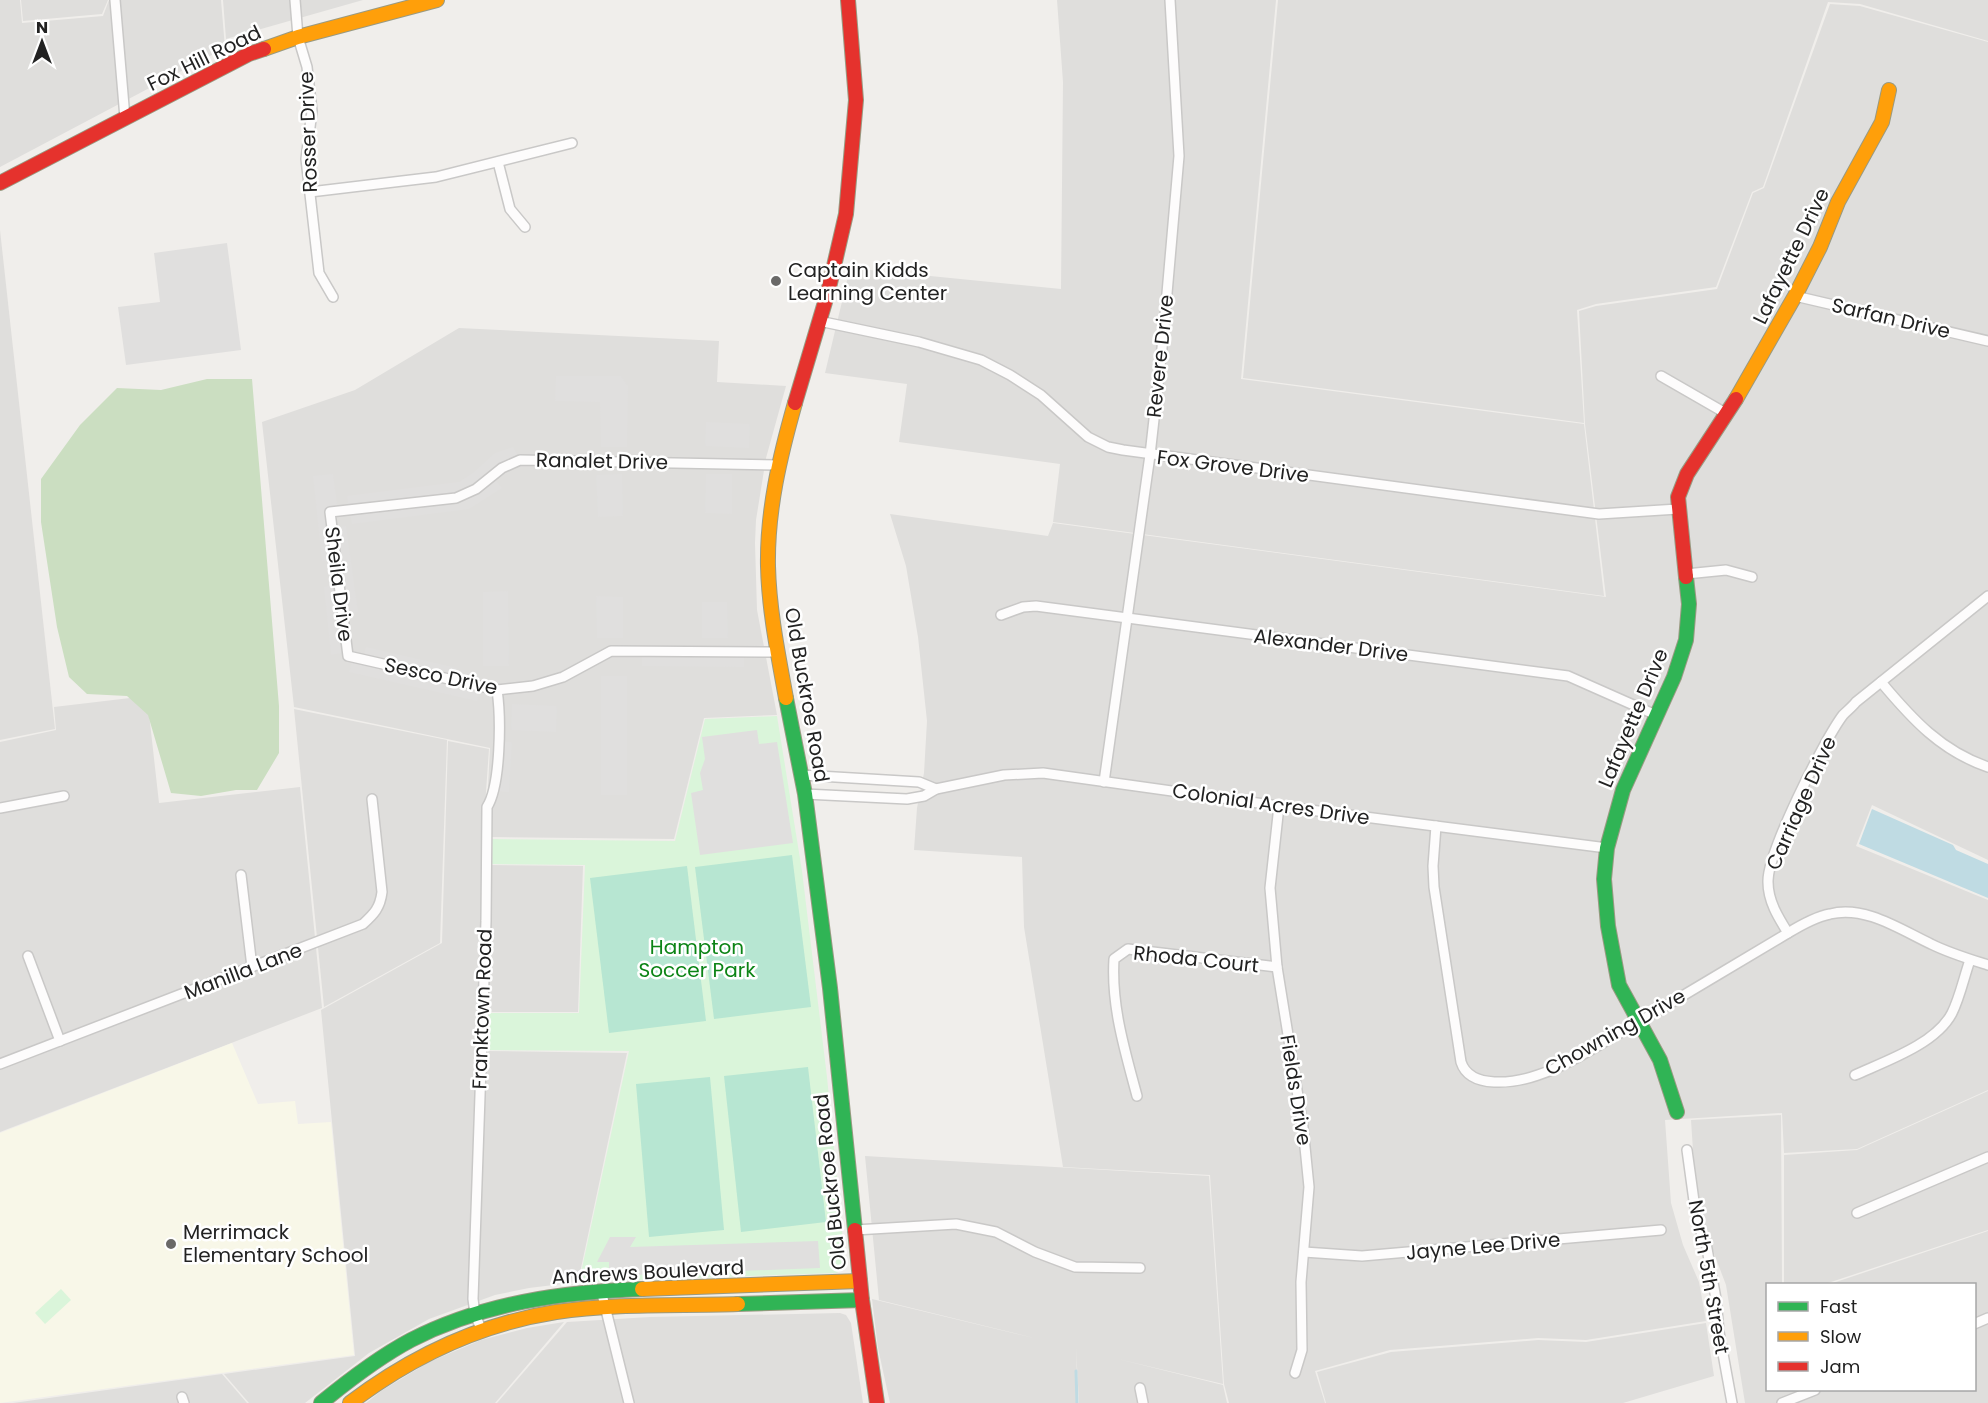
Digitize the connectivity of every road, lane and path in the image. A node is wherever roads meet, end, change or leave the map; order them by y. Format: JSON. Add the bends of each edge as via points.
{"nodes":[{"id":1,"x":115,"y":0,"type":"edge"},
{"id":2,"x":295,"y":0,"type":"edge"},
{"id":3,"x":437,"y":0,"type":"edge"},
{"id":4,"x":848,"y":0,"type":"edge"},
{"id":5,"x":1170,"y":0,"type":"edge"},
{"id":6,"x":298,"y":37,"type":"junction"},
{"id":7,"x":1889,"y":90,"type":"dead end"},
{"id":8,"x":125,"y":118,"type":"junction"},
{"id":9,"x":572,"y":143,"type":"dead end"},
{"id":10,"x":498,"y":162,"type":"junction"},
{"id":11,"x":0,"y":183,"type":"edge"},
{"id":12,"x":310,"y":192,"type":"junction"},
{"id":13,"x":525,"y":227,"type":"dead end"},
{"id":14,"x":1795,"y":296,"type":"junction"},
{"id":15,"x":333,"y":297,"type":"dead end"},
{"id":16,"x":819,"y":321,"type":"junction"},
{"id":17,"x":1988,"y":341,"type":"edge"},
{"id":18,"x":1661,"y":376,"type":"dead end"},
{"id":19,"x":1727,"y":414,"type":"junction"},
{"id":20,"x":1150,"y":455,"type":"junction"},
{"id":21,"x":778,"y":465,"type":"junction"},
{"id":22,"x":1678,"y":509,"type":"junction"},
{"id":23,"x":330,"y":512,"type":"joint"},
{"id":24,"x":1686,"y":574,"type":"junction"},
{"id":25,"x":1752,"y":577,"type":"dead end"},
{"id":26,"x":1988,"y":596,"type":"edge"},
{"id":27,"x":1001,"y":615,"type":"dead end"},
{"id":28,"x":1128,"y":619,"type":"junction"},
{"id":29,"x":777,"y":652,"type":"junction"},
{"id":30,"x":348,"y":656,"type":"joint"},
{"id":31,"x":1881,"y":682,"type":"junction"},
{"id":32,"x":497,"y":690,"type":"junction"},
{"id":33,"x":1656,"y":715,"type":"junction"},
{"id":34,"x":1988,"y":766,"type":"edge"},
{"id":35,"x":802,"y":775,"type":"junction"},
{"id":36,"x":1104,"y":782,"type":"junction"},
{"id":37,"x":936,"y":789,"type":"junction"},
{"id":38,"x":805,"y":794,"type":"junction"},
{"id":39,"x":64,"y":796,"type":"dead end"},
{"id":40,"x":372,"y":799,"type":"dead end"},
{"id":41,"x":1279,"y":806,"type":"junction"},
{"id":42,"x":0,"y":808,"type":"edge"},
{"id":43,"x":1436,"y":826,"type":"junction"},
{"id":44,"x":1606,"y":848,"type":"junction"},
{"id":45,"x":241,"y":875,"type":"dead end"},
{"id":46,"x":1788,"y":933,"type":"junction"},
{"id":47,"x":28,"y":956,"type":"dead end"},
{"id":48,"x":1970,"y":960,"type":"junction"},
{"id":49,"x":1988,"y":965,"type":"edge"},
{"id":50,"x":252,"y":967,"type":"junction"},
{"id":51,"x":1277,"y":967,"type":"junction"},
{"id":52,"x":1638,"y":1022,"type":"junction"},
{"id":53,"x":60,"y":1041,"type":"junction"},
{"id":54,"x":0,"y":1064,"type":"edge"},
{"id":55,"x":1856,"y":1075,"type":"dead end"},
{"id":56,"x":1137,"y":1096,"type":"dead end"},
{"id":57,"x":1677,"y":1112,"type":"dead end"},
{"id":58,"x":1687,"y":1150,"type":"dead end"},
{"id":59,"x":1988,"y":1157,"type":"edge"},
{"id":60,"x":1857,"y":1213,"type":"dead end"},
{"id":61,"x":855,"y":1230,"type":"junction"},
{"id":62,"x":1661,"y":1230,"type":"dead end"},
{"id":63,"x":1304,"y":1252,"type":"junction"},
{"id":64,"x":1140,"y":1269,"type":"dead end"},
{"id":65,"x":860,"y":1281,"type":"junction"},
{"id":66,"x":601,"y":1290,"type":"junction"},
{"id":67,"x":862,"y":1300,"type":"junction"},
{"id":68,"x":604,"y":1308,"type":"junction"},
{"id":69,"x":475,"y":1314,"type":"junction"},
{"id":70,"x":481,"y":1329,"type":"junction"},
{"id":71,"x":1295,"y":1373,"type":"dead end"},
{"id":72,"x":1140,"y":1388,"type":"dead end"},
{"id":73,"x":1810,"y":1391,"type":"edge"},
{"id":74,"x":321,"y":1403,"type":"edge"},
{"id":75,"x":350,"y":1403,"type":"edge"},
{"id":76,"x":629,"y":1403,"type":"edge"},
{"id":77,"x":877,"y":1403,"type":"edge"},
{"id":78,"x":1143,"y":1403,"type":"edge"},
{"id":79,"x":1732,"y":1403,"type":"edge"},
{"id":80,"x":1782,"y":1403,"type":"edge"}],
"edges":[{"from":1,"to":8,"type":"street"},
{"from":2,"to":6,"type":"street","name":"Rosser Drive"},
{"from":3,"to":6,"type":"street","name":"Fox Hill Road"},
{"from":4,"to":16,"type":"street","name":"Old Buckroe Road","via":[[855,78],[854,136],[842,236]]},
{"from":5,"to":20,"type":"street","name":"Revere Drive","via":[[1179,156]]},
{"from":6,"to":8,"type":"street","name":"Fox Hill Road","via":[[249,54]]},
{"from":6,"to":12,"type":"street","name":"Rosser Drive","via":[[307,67],[312,111],[306,159]]},
{"from":7,"to":14,"type":"street","name":"Lafayette Drive","via":[[1882,122],[1838,202]]},
{"from":8,"to":11,"type":"street","name":"Fox Hill Road"},
{"from":9,"to":10,"type":"street"},
{"from":10,"to":12,"type":"street","via":[[436,177]]},
{"from":10,"to":13,"type":"street","via":[[510,209]]},
{"from":12,"to":15,"type":"street","name":"Rosser Drive","via":[[319,273]]},
{"from":14,"to":17,"type":"street","name":"Sarfan Drive"},
{"from":14,"to":19,"type":"street","name":"Lafayette Drive"},
{"from":16,"to":20,"type":"street","name":"Fox Grove Drive","via":[[981,360],[1041,395],[1088,437],[1108,447]]},
{"from":16,"to":21,"type":"street","name":"Old Buckroe Road"},
{"from":18,"to":19,"type":"street"},
{"from":19,"to":22,"type":"street","name":"Lafayette Drive","via":[[1683,481]]},
{"from":20,"to":22,"type":"street","name":"Fox Grove Drive","via":[[1599,514]]},
{"from":20,"to":28,"type":"street","name":"Revere Drive"},
{"from":21,"to":23,"type":"street","name":"Ranalet Drive","via":[[520,460],[456,498]]},
{"from":21,"to":29,"type":"street","name":"Old Buckroe Road","via":[[768,548]]},
{"from":22,"to":24,"type":"street","name":"Lafayette Drive"},
{"from":23,"to":30,"type":"street","name":"Sheila Drive"},
{"from":24,"to":25,"type":"street","via":[[1726,570]]},
{"from":24,"to":33,"type":"street","name":"Lafayette Drive","via":[[1686,640]]},
{"from":26,"to":31,"type":"street","name":"Carriage Drive"},
{"from":27,"to":28,"type":"street","name":"Alexander Drive","via":[[1036,606]]},
{"from":28,"to":33,"type":"street","name":"Alexander Drive","via":[[1568,676]]},
{"from":28,"to":36,"type":"street","name":"Revere Drive"},
{"from":29,"to":32,"type":"street","name":"Sesco Drive","via":[[611,651],[563,677],[532,687]]},
{"from":29,"to":35,"type":"street","name":"Old Buckroe Road"},
{"from":30,"to":32,"type":"street","name":"Sesco Drive"},
{"from":31,"to":34,"type":"street","via":[[1906,713],[1934,738]]},
{"from":31,"to":46,"type":"street","name":"Carriage Drive","via":[[1844,714],[1829,737],[1771,864],[1769,894]]},
{"from":32,"to":69,"type":"street","name":"Franktown Road","via":[[497,761],[492,799],[487,807]]},
{"from":33,"to":44,"type":"street","name":"Lafayette Drive","via":[[1623,790]]},
{"from":35,"to":37,"type":"street","name":"Colonial Acres Drive","via":[[919,782]]},
{"from":35,"to":38,"type":"street","name":"Old Buckroe Road"},
{"from":36,"to":37,"type":"street","name":"Colonial Acres Drive","via":[[1022,772]]},
{"from":36,"to":41,"type":"street","name":"Colonial Acres Drive"},
{"from":37,"to":38,"type":"street","name":"Colonial Acres Drive","via":[[907,799]]},
{"from":38,"to":61,"type":"street","name":"Old Buckroe Road"},
{"from":39,"to":42,"type":"street"},
{"from":40,"to":50,"type":"street","name":"Manilla Lane","via":[[382,876],[380,904],[375,914],[363,924]]},
{"from":41,"to":43,"type":"street","name":"Colonial Acres Drive"},
{"from":41,"to":51,"type":"street","name":"Fields Drive","via":[[1270,888]]},
{"from":43,"to":44,"type":"street","name":"Colonial Acres Drive"},
{"from":43,"to":52,"type":"street","name":"Chowning Drive","via":[[1434,887],[1461,1062],[1467,1074],[1493,1082],[1536,1076]]},
{"from":44,"to":52,"type":"street","name":"Lafayette Drive","via":[[1604,896],[1613,956],[1619,985]]},
{"from":45,"to":50,"type":"street"},
{"from":46,"to":48,"type":"street","name":"Chowning Drive","via":[[1832,913],[1854,912]]},
{"from":46,"to":52,"type":"street","name":"Chowning Drive"},
{"from":47,"to":53,"type":"street"},
{"from":48,"to":49,"type":"street","name":"Chowning Drive"},
{"from":48,"to":55,"type":"street","via":[[1952,1014],[1933,1035]]},
{"from":50,"to":53,"type":"street","name":"Manilla Lane"},
{"from":51,"to":56,"type":"street","name":"Rhoda Court","via":[[1128,949],[1114,959],[1112,978],[1120,1031]]},
{"from":51,"to":63,"type":"street","name":"Fields Drive","via":[[1304,1126],[1309,1187]]},
{"from":52,"to":57,"type":"street","name":"Lafayette Drive","via":[[1660,1060]]},
{"from":53,"to":54,"type":"street","name":"Manilla Lane"},
{"from":58,"to":79,"type":"street","name":"North 5th Street"},
{"from":59,"to":60,"type":"street"},
{"from":61,"to":64,"type":"street","via":[[956,1224],[996,1232],[1076,1267]]},
{"from":61,"to":65,"type":"street","name":"Old Buckroe Road"},
{"from":62,"to":63,"type":"street","name":"Jayne Lee Drive","via":[[1362,1256]]},
{"from":63,"to":71,"type":"street","name":"Fields Drive","via":[[1302,1350]]},
{"from":65,"to":66,"type":"street","name":"Andrews Boulevard"},
{"from":65,"to":67,"type":"street","name":"Old Buckroe Road"},
{"from":66,"to":68,"type":"street"},
{"from":66,"to":69,"type":"street","name":"Andrews Boulevard","via":[[549,1295]]},
{"from":67,"to":68,"type":"street","name":"Andrews Boulevard"},
{"from":67,"to":77,"type":"street","name":"Old Buckroe Road"},
{"from":68,"to":70,"type":"street","name":"Andrews Boulevard","via":[[556,1312]]},
{"from":68,"to":76,"type":"street"},
{"from":69,"to":70,"type":"street","name":"Franktown Road"},
{"from":69,"to":74,"type":"street","name":"Andrews Boulevard","via":[[443,1325],[386,1354]]},
{"from":70,"to":75,"type":"street","name":"Andrews Boulevard","via":[[407,1362]]},
{"from":72,"to":78,"type":"street"},
{"from":73,"to":80,"type":"street"}]}
